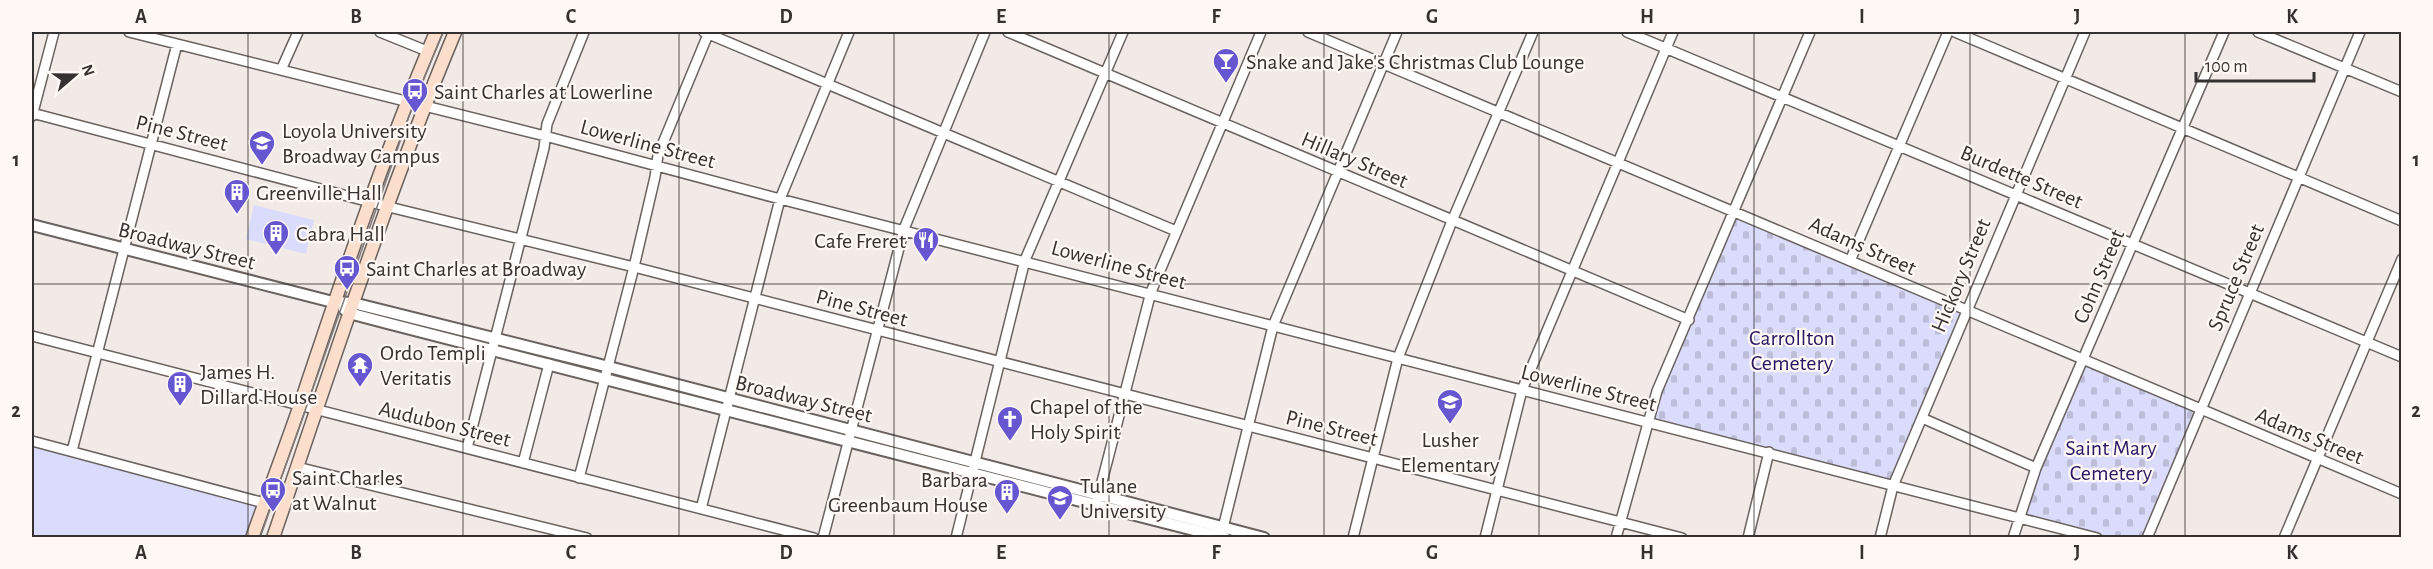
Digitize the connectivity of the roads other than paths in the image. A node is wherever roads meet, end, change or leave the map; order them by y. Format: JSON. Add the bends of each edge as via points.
{"nodes":[{"id":1,"x":54,"y":32,"type":"edge"},
{"id":2,"x":129,"y":32,"type":"edge"},
{"id":3,"x":298,"y":32,"type":"edge"},
{"id":4,"x":381,"y":32,"type":"edge"},
{"id":5,"x":436,"y":32,"type":"edge"},
{"id":6,"x":455,"y":32,"type":"edge"},
{"id":7,"x":584,"y":32,"type":"edge"},
{"id":8,"x":707,"y":32,"type":"edge"},
{"id":9,"x":849,"y":32,"type":"edge"},
{"id":10,"x":985,"y":32,"type":"edge"},
{"id":11,"x":1008,"y":32,"type":"edge"},
{"id":12,"x":1123,"y":32,"type":"edge"},
{"id":13,"x":1260,"y":32,"type":"edge"},
{"id":14,"x":1308,"y":32,"type":"edge"},
{"id":15,"x":1397,"y":32,"type":"edge"},
{"id":16,"x":1533,"y":32,"type":"edge"},
{"id":17,"x":1627,"y":32,"type":"edge"},
{"id":18,"x":1673,"y":32,"type":"edge"},
{"id":19,"x":1810,"y":32,"type":"edge"},
{"id":20,"x":1948,"y":32,"type":"edge"},
{"id":21,"x":1955,"y":32,"type":"edge"},
{"id":22,"x":2085,"y":32,"type":"edge"},
{"id":23,"x":2224,"y":32,"type":"edge"},
{"id":24,"x":2258,"y":32,"type":"edge"},
{"id":25,"x":2360,"y":32,"type":"edge"},
{"id":26,"x":163,"y":36,"type":"edge"},
{"id":27,"x":177,"y":44,"type":"junction"},
{"id":28,"x":1666,"y":48,"type":"junction"},
{"id":29,"x":427,"y":51,"type":"junction"},
{"id":30,"x":1384,"y":63,"type":"junction"},
{"id":31,"x":2345,"y":68,"type":"junction"},
{"id":32,"x":281,"y":70,"type":"junction"},
{"id":33,"x":1105,"y":74,"type":"junction"},
{"id":34,"x":2065,"y":78,"type":"junction"},
{"id":35,"x":826,"y":85,"type":"junction"},
{"id":36,"x":2402,"y":92,"type":"edge"},
{"id":37,"x":1782,"y":97,"type":"junction"},
{"id":38,"x":407,"y":100,"type":"junction"},
{"id":39,"x":424,"y":105,"type":"junction"},
{"id":40,"x":1499,"y":111,"type":"junction"},
{"id":41,"x":32,"y":114,"type":"edge"},
{"id":42,"x":1222,"y":123,"type":"junction"},
{"id":43,"x":2182,"y":128,"type":"junction"},
{"id":44,"x":943,"y":132,"type":"junction"},
{"id":45,"x":545,"y":136,"type":"junction"},
{"id":46,"x":151,"y":144,"type":"junction"},
{"id":47,"x":1899,"y":146,"type":"junction"},
{"id":48,"x":1618,"y":161,"type":"junction"},
{"id":49,"x":656,"y":166,"type":"junction"},
{"id":50,"x":1338,"y":172,"type":"junction"},
{"id":51,"x":2298,"y":177,"type":"junction"},
{"id":52,"x":1059,"y":181,"type":"junction"},
{"id":53,"x":2016,"y":195,"type":"junction"},
{"id":54,"x":780,"y":199,"type":"junction"},
{"id":55,"x":370,"y":202,"type":"junction"},
{"id":56,"x":388,"y":207,"type":"junction"},
{"id":57,"x":1734,"y":209,"type":"junction"},
{"id":58,"x":1452,"y":221,"type":"junction"},
{"id":59,"x":2402,"y":221,"type":"edge"},
{"id":60,"x":32,"y":225,"type":"edge"},
{"id":61,"x":904,"y":230,"type":"junction"},
{"id":62,"x":1176,"y":231,"type":"junction"},
{"id":63,"x":521,"y":240,"type":"junction"},
{"id":64,"x":2133,"y":244,"type":"junction"},
{"id":65,"x":124,"y":249,"type":"junction"},
{"id":66,"x":2402,"y":259,"type":"edge"},
{"id":67,"x":1025,"y":260,"type":"junction"},
{"id":68,"x":1850,"y":261,"type":"junction"},
{"id":69,"x":633,"y":267,"type":"junction"},
{"id":70,"x":1572,"y":271,"type":"junction"},
{"id":71,"x":1151,"y":292,"type":"junction"},
{"id":72,"x":2249,"y":293,"type":"junction"},
{"id":73,"x":755,"y":299,"type":"junction"},
{"id":74,"x":333,"y":302,"type":"junction"},
{"id":75,"x":351,"y":308,"type":"junction"},
{"id":76,"x":1966,"y":311,"type":"junction"},
{"id":77,"x":1689,"y":320,"type":"junction"},
{"id":78,"x":1273,"y":326,"type":"junction"},
{"id":79,"x":877,"y":331,"type":"junction"},
{"id":80,"x":32,"y":336,"type":"edge"},
{"id":81,"x":2366,"y":342,"type":"junction"},
{"id":82,"x":494,"y":344,"type":"junction"},
{"id":83,"x":98,"y":353,"type":"junction"},
{"id":84,"x":2402,"y":357,"type":"edge"},
{"id":85,"x":1398,"y":358,"type":"junction"},
{"id":86,"x":2084,"y":360,"type":"junction"},
{"id":87,"x":1000,"y":363,"type":"junction"},
{"id":88,"x":549,"y":364,"type":"junction"},
{"id":89,"x":609,"y":367,"type":"junction"},
{"id":90,"x":606,"y":378,"type":"junction"},
{"id":91,"x":1522,"y":390,"type":"junction"},
{"id":92,"x":1125,"y":395,"type":"junction"},
{"id":93,"x":729,"y":404,"type":"junction"},
{"id":94,"x":300,"y":407,"type":"junction"},
{"id":95,"x":2200,"y":410,"type":"junction"},
{"id":96,"x":315,"y":411,"type":"junction"},
{"id":97,"x":1922,"y":418,"type":"junction"},
{"id":98,"x":1648,"y":421,"type":"junction"},
{"id":99,"x":1248,"y":427,"type":"junction"},
{"id":100,"x":850,"y":435,"type":"junction"},
{"id":101,"x":32,"y":441,"type":"edge"},
{"id":102,"x":467,"y":448,"type":"junction"},
{"id":103,"x":72,"y":451,"type":"junction"},
{"id":104,"x":1769,"y":452,"type":"junction"},
{"id":105,"x":1374,"y":458,"type":"junction"},
{"id":106,"x":2317,"y":459,"type":"junction"},
{"id":107,"x":523,"y":463,"type":"junction"},
{"id":108,"x":297,"y":467,"type":"junction"},
{"id":109,"x":974,"y":467,"type":"junction"},
{"id":110,"x":2036,"y":468,"type":"junction"},
{"id":111,"x":579,"y":478,"type":"junction"},
{"id":112,"x":1893,"y":486,"type":"junction"},
{"id":113,"x":1497,"y":490,"type":"junction"},
{"id":114,"x":2402,"y":494,"type":"edge"},
{"id":115,"x":1098,"y":499,"type":"junction"},
{"id":116,"x":264,"y":503,"type":"junction"},
{"id":117,"x":283,"y":508,"type":"junction"},
{"id":118,"x":701,"y":508,"type":"junction"},
{"id":119,"x":2019,"y":516,"type":"junction"},
{"id":120,"x":1620,"y":521,"type":"junction"},
{"id":121,"x":1223,"y":535,"type":"edge"},
{"id":122,"x":252,"y":537,"type":"edge"},
{"id":123,"x":273,"y":537,"type":"edge"},
{"id":124,"x":587,"y":537,"type":"edge"},
{"id":125,"x":814,"y":537,"type":"edge"},
{"id":126,"x":823,"y":537,"type":"edge"},
{"id":127,"x":956,"y":537,"type":"edge"},
{"id":128,"x":1264,"y":537,"type":"edge"},
{"id":129,"x":1353,"y":537,"type":"edge"},
{"id":130,"x":1485,"y":537,"type":"edge"},
{"id":131,"x":1616,"y":537,"type":"edge"},
{"id":132,"x":1682,"y":537,"type":"edge"},
{"id":133,"x":1748,"y":537,"type":"edge"},
{"id":134,"x":1880,"y":537,"type":"edge"},
{"id":135,"x":2013,"y":537,"type":"edge"},
{"id":136,"x":2097,"y":537,"type":"edge"},
{"id":137,"x":2147,"y":537,"type":"edge"},
{"id":138,"x":2284,"y":537,"type":"edge"}],
"edges":[{"from":1,"to":41,"type":"street"},
{"from":2,"to":26,"type":"street","name":"Lowerline Street"},
{"from":3,"to":32,"type":"street"},
{"from":4,"to":29,"type":"street"},
{"from":5,"to":29,"type":"main road"},
{"from":6,"to":39,"type":"main road"},
{"from":7,"to":45,"type":"street"},
{"from":8,"to":35,"type":"street"},
{"from":8,"to":49,"type":"street"},
{"from":9,"to":35,"type":"street"},
{"from":10,"to":44,"type":"street"},
{"from":11,"to":33,"type":"street","name":"Hillary Street"},
{"from":12,"to":33,"type":"street"},
{"from":13,"to":42,"type":"street"},
{"from":14,"to":30,"type":"street","name":"Adams Street"},
{"from":15,"to":30,"type":"street"},
{"from":16,"to":40,"type":"street"},
{"from":17,"to":28,"type":"street","name":"Burdette Street"},
{"from":18,"to":28,"type":"street"},
{"from":19,"to":37,"type":"street"},
{"from":20,"to":47,"type":"street"},
{"from":21,"to":34,"type":"street"},
{"from":22,"to":34,"type":"street","name":"Hickory Street"},
{"from":23,"to":43,"type":"street","name":"Cohn Street"},
{"from":24,"to":31,"type":"street"},
{"from":25,"to":31,"type":"street","name":"Spruce Street"},
{"from":26,"to":27,"type":"street","name":"Lowerline Street"},
{"from":27,"to":32,"type":"street","name":"Lowerline Street"},
{"from":27,"to":46,"type":"street"},
{"from":28,"to":37,"type":"street","name":"Burdette Street"},
{"from":28,"to":48,"type":"street"},
{"from":29,"to":38,"type":"main road"},
{"from":30,"to":40,"type":"street","name":"Adams Street"},
{"from":30,"to":50,"type":"street"},
{"from":31,"to":36,"type":"street"},
{"from":31,"to":51,"type":"street","name":"Spruce Street"},
{"from":32,"to":38,"type":"street","name":"Lowerline Street"},
{"from":33,"to":42,"type":"street","name":"Hillary Street"},
{"from":33,"to":52,"type":"street"},
{"from":34,"to":43,"type":"street"},
{"from":34,"to":53,"type":"street","name":"Hickory Street"},
{"from":35,"to":44,"type":"street"},
{"from":35,"to":54,"type":"street"},
{"from":37,"to":47,"type":"street","name":"Burdette Street"},
{"from":37,"to":57,"type":"street"},
{"from":38,"to":39,"type":"street","name":"Lowerline Street"},
{"from":38,"to":55,"type":"main road"},
{"from":39,"to":45,"type":"street","name":"Lowerline Street"},
{"from":39,"to":56,"type":"main road"},
{"from":40,"to":48,"type":"street","name":"Adams Street"},
{"from":40,"to":58,"type":"street"},
{"from":41,"to":46,"type":"street","name":"Pine Street"},
{"from":42,"to":50,"type":"street","name":"Hillary Street"},
{"from":42,"to":62,"type":"street"},
{"from":43,"to":51,"type":"street"},
{"from":43,"to":64,"type":"street","name":"Cohn Street"},
{"from":44,"to":52,"type":"street"},
{"from":44,"to":61,"type":"street"},
{"from":45,"to":49,"type":"street","name":"Lowerline Street"},
{"from":45,"to":63,"type":"street"},
{"from":46,"to":55,"type":"street","name":"Pine Street"},
{"from":46,"to":65,"type":"street"},
{"from":47,"to":53,"type":"street","name":"Burdette Street"},
{"from":47,"to":68,"type":"street"},
{"from":48,"to":57,"type":"street","name":"Adams Street"},
{"from":48,"to":70,"type":"street"},
{"from":49,"to":54,"type":"street","name":"Lowerline Street"},
{"from":49,"to":69,"type":"street"},
{"from":50,"to":58,"type":"street","name":"Hillary Street"},
{"from":50,"to":78,"type":"street"},
{"from":51,"to":59,"type":"street"},
{"from":51,"to":72,"type":"street","name":"Spruce Street"},
{"from":52,"to":62,"type":"street"},
{"from":52,"to":67,"type":"street"},
{"from":53,"to":64,"type":"street","name":"Burdette Street"},
{"from":53,"to":76,"type":"street","name":"Hickory Street"},
{"from":54,"to":61,"type":"street","name":"Lowerline Street"},
{"from":54,"to":73,"type":"street"},
{"from":55,"to":56,"type":"street","name":"Pine Street"},
{"from":55,"to":74,"type":"main road"},
{"from":56,"to":63,"type":"street","name":"Pine Street"},
{"from":56,"to":75,"type":"main road"},
{"from":57,"to":68,"type":"street","name":"Adams Street"},
{"from":57,"to":77,"type":"street"},
{"from":58,"to":70,"type":"street","name":"Hillary Street"},
{"from":58,"to":85,"type":"street"},
{"from":60,"to":65,"type":"street","name":"Broadway Street"},
{"from":61,"to":67,"type":"street","name":"Lowerline Street"},
{"from":61,"to":79,"type":"street"},
{"from":62,"to":71,"type":"street"},
{"from":63,"to":69,"type":"street","name":"Pine Street"},
{"from":63,"to":82,"type":"street"},
{"from":64,"to":72,"type":"street","name":"Burdette Street"},
{"from":64,"to":86,"type":"street","name":"Cohn Street"},
{"from":65,"to":74,"type":"street","name":"Broadway Street"},
{"from":65,"to":83,"type":"street"},
{"from":66,"to":81,"type":"street"},
{"from":67,"to":71,"type":"street","name":"Lowerline Street"},
{"from":67,"to":87,"type":"street"},
{"from":68,"to":76,"type":"street","name":"Adams Street"},
{"from":69,"to":73,"type":"street","name":"Pine Street"},
{"from":69,"to":89,"type":"street"},
{"from":70,"to":77,"type":"street","name":"Hillary Street"},
{"from":70,"to":91,"type":"street"},
{"from":71,"to":78,"type":"street","name":"Lowerline Street"},
{"from":71,"to":92,"type":"street"},
{"from":72,"to":81,"type":"street","name":"Burdette Street"},
{"from":72,"to":95,"type":"street","name":"Spruce Street"},
{"from":73,"to":79,"type":"street","name":"Pine Street"},
{"from":73,"to":93,"type":"street"},
{"from":74,"to":75,"type":"street","name":"Broadway Street"},
{"from":74,"to":94,"type":"main road"},
{"from":75,"to":82,"type":"street","name":"Broadway Street"},
{"from":75,"to":96,"type":"main road"},
{"from":76,"to":86,"type":"street","name":"Adams Street"},
{"from":76,"to":97,"type":"street","name":"Hickory Street"},
{"from":77,"to":98,"type":"street"},
{"from":78,"to":85,"type":"street","name":"Lowerline Street"},
{"from":78,"to":99,"type":"street"},
{"from":79,"to":87,"type":"street","name":"Pine Street"},
{"from":79,"to":100,"type":"street"},
{"from":80,"to":83,"type":"street","name":"Audubon Street"},
{"from":81,"to":84,"type":"street","name":"Burdette Street"},
{"from":81,"to":106,"type":"street"},
{"from":82,"to":88,"type":"street","name":"Broadway Street"},
{"from":82,"to":89,"type":"street","name":"Broadway Street"},
{"from":82,"to":102,"type":"street"},
{"from":83,"to":94,"type":"street","name":"Audubon Street"},
{"from":83,"to":103,"type":"street"},
{"from":85,"to":91,"type":"street","name":"Lowerline Street"},
{"from":85,"to":105,"type":"street"},
{"from":86,"to":95,"type":"street","name":"Adams Street"},
{"from":86,"to":110,"type":"street","name":"Cohn Street"},
{"from":87,"to":92,"type":"street","name":"Pine Street"},
{"from":87,"to":109,"type":"street"},
{"from":88,"to":90,"type":"street","name":"Broadway Street"},
{"from":88,"to":107,"type":"street"},
{"from":89,"to":90,"type":"street"},
{"from":89,"to":93,"type":"street","name":"Broadway Street"},
{"from":90,"to":93,"type":"street","name":"Broadway Street"},
{"from":90,"to":111,"type":"street"},
{"from":91,"to":98,"type":"street","name":"Lowerline Street"},
{"from":91,"to":113,"type":"street"},
{"from":92,"to":99,"type":"street","name":"Pine Street"},
{"from":92,"to":115,"type":"street"},
{"from":93,"to":100,"type":"street","name":"Broadway Street"},
{"from":93,"to":118,"type":"street"},
{"from":94,"to":96,"type":"street","name":"Audubon Street"},
{"from":94,"to":116,"type":"main road"},
{"from":95,"to":106,"type":"street","name":"Adams Street"},
{"from":95,"to":137,"type":"street","name":"Spruce Street"},
{"from":96,"to":102,"type":"street","name":"Audubon Street"},
{"from":96,"to":108,"type":"main road"},
{"from":97,"to":110,"type":"street"},
{"from":97,"to":112,"type":"street","name":"Hickory Street"},
{"from":98,"to":104,"type":"street","name":"Lowerline Street"},
{"from":98,"to":120,"type":"street"},
{"from":99,"to":105,"type":"street","name":"Pine Street"},
{"from":99,"to":121,"type":"street"},
{"from":100,"to":109,"type":"street","name":"Broadway Street"},
{"from":100,"to":126,"type":"street"},
{"from":101,"to":103,"type":"street"},
{"from":102,"to":107,"type":"street","name":"Audubon Street"},
{"from":103,"to":116,"type":"street"},
{"from":104,"to":112,"type":"street","name":"Lowerline Street"},
{"from":104,"to":133,"type":"street"},
{"from":105,"to":113,"type":"street","name":"Pine Street"},
{"from":105,"to":129,"type":"street"},
{"from":106,"to":114,"type":"street","name":"Adams Street"},
{"from":106,"to":138,"type":"street"},
{"from":107,"to":111,"type":"street","name":"Audubon Street"},
{"from":108,"to":117,"type":"main road"},
{"from":108,"to":124,"type":"street"},
{"from":109,"to":115,"type":"street","name":"Broadway Street"},
{"from":109,"to":127,"type":"street"},
{"from":110,"to":119,"type":"street","name":"Cohn Street"},
{"from":111,"to":118,"type":"street","name":"Audubon Street"},
{"from":112,"to":119,"type":"street","name":"Lowerline Street"},
{"from":112,"to":134,"type":"street","name":"Hickory Street"},
{"from":113,"to":120,"type":"street","name":"Pine Street"},
{"from":113,"to":130,"type":"street"},
{"from":115,"to":121,"type":"street","name":"Broadway Street"},
{"from":116,"to":117,"type":"street"},
{"from":116,"to":122,"type":"main road"},
{"from":117,"to":123,"type":"main road"},
{"from":118,"to":125,"type":"street","name":"Audubon Street"},
{"from":119,"to":135,"type":"street","name":"Cohn Street"},
{"from":119,"to":136,"type":"street","name":"Lowerline Street"},
{"from":120,"to":131,"type":"street"},
{"from":120,"to":132,"type":"street","name":"Pine Street"},
{"from":121,"to":128,"type":"street","name":"Broadway Street"}]}
